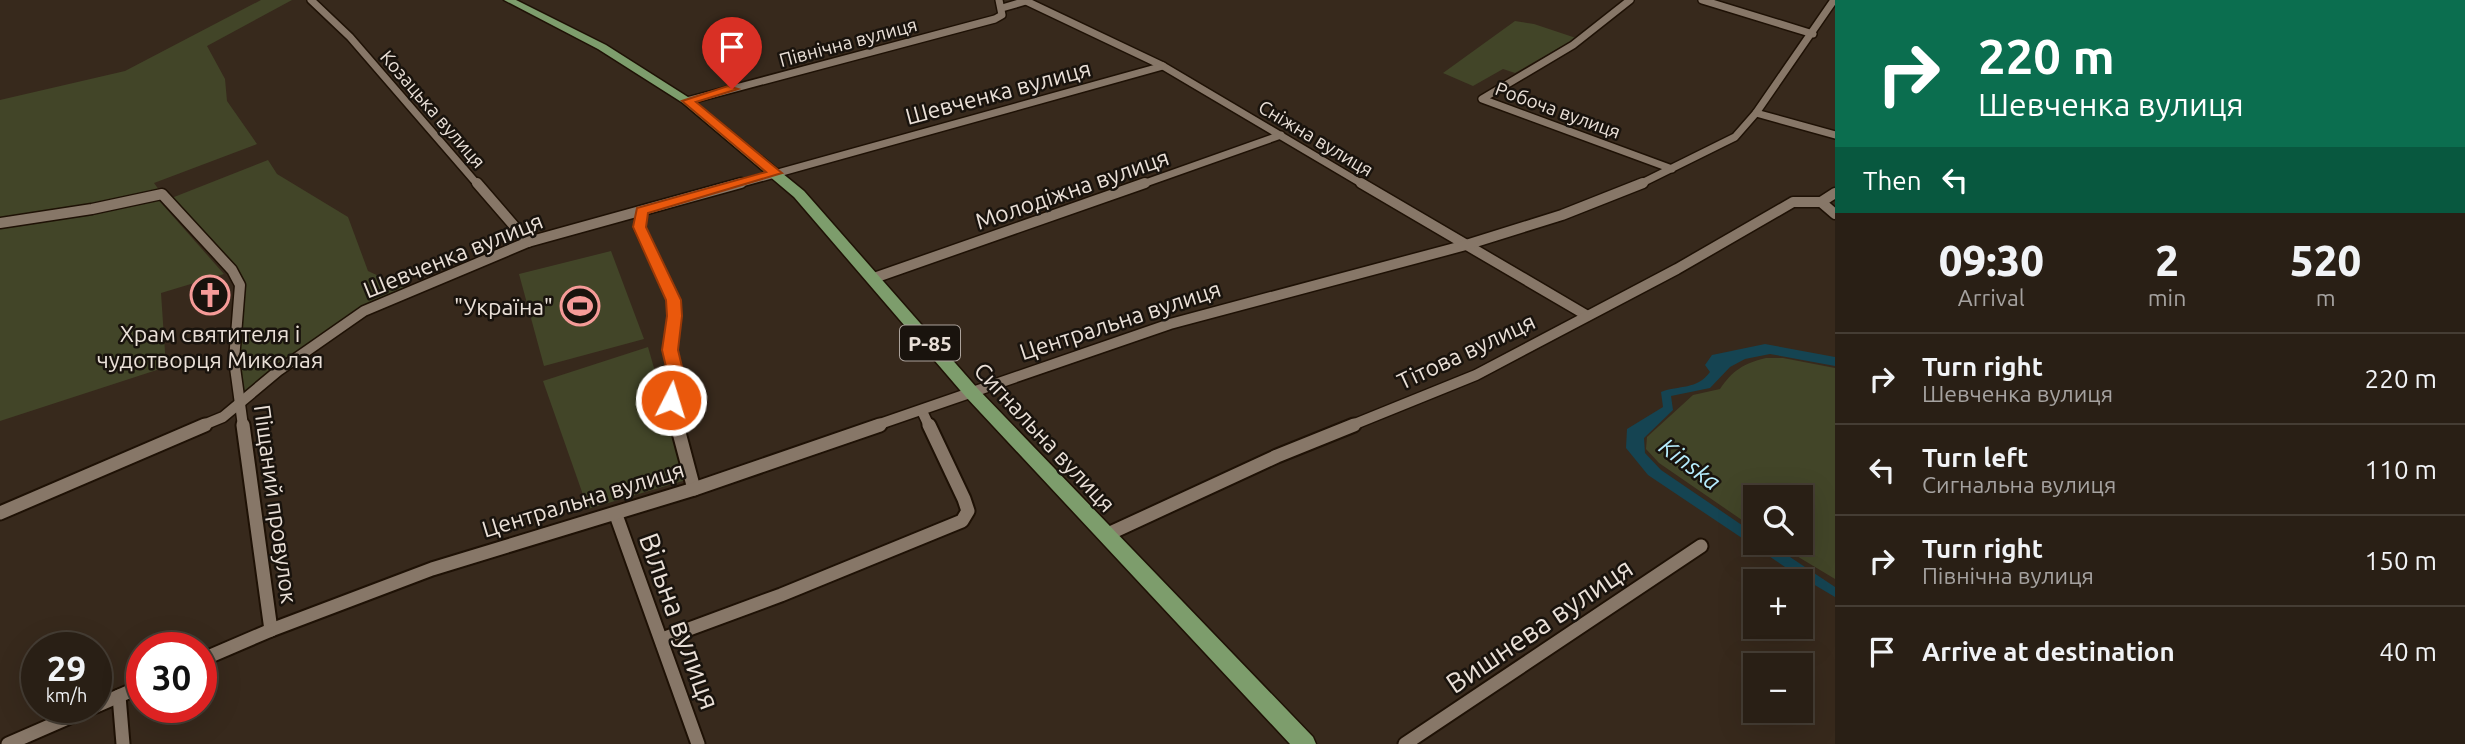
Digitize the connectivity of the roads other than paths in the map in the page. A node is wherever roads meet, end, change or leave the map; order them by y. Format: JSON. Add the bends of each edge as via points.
{"nodes":[{"id":1,"x":311,"y":0,"type":"edge"},
{"id":2,"x":509,"y":0,"type":"edge"},
{"id":3,"x":1630,"y":0,"type":"edge"},
{"id":4,"x":1702,"y":0,"type":"edge"},
{"id":5,"x":1834,"y":0,"type":"edge"},
{"id":6,"x":1025,"y":1,"type":"edge"},
{"id":7,"x":1001,"y":4,"type":"edge"},
{"id":8,"x":1813,"y":34,"type":"junction"},
{"id":9,"x":1163,"y":66,"type":"junction"},
{"id":10,"x":687,"y":101,"type":"junction"},
{"id":11,"x":1756,"y":113,"type":"junction"},
{"id":12,"x":1281,"y":135,"type":"junction"},
{"id":13,"x":1835,"y":135,"type":"edge"},
{"id":14,"x":1672,"y":169,"type":"junction"},
{"id":15,"x":775,"y":173,"type":"junction"},
{"id":16,"x":1835,"y":193,"type":"edge"},
{"id":17,"x":1821,"y":202,"type":"junction"},
{"id":18,"x":642,"y":211,"type":"junction"},
{"id":19,"x":1835,"y":214,"type":"edge"},
{"id":20,"x":0,"y":223,"type":"edge"},
{"id":21,"x":528,"y":242,"type":"junction"},
{"id":22,"x":1466,"y":245,"type":"junction"},
{"id":23,"x":874,"y":278,"type":"junction"},
{"id":24,"x":1586,"y":315,"type":"junction"},
{"id":25,"x":972,"y":393,"type":"junction"},
{"id":26,"x":241,"y":402,"type":"junction"},
{"id":27,"x":922,"y":411,"type":"junction"},
{"id":28,"x":694,"y":489,"type":"junction"},
{"id":29,"x":0,"y":513,"type":"edge"},
{"id":30,"x":616,"y":515,"type":"junction"},
{"id":31,"x":1106,"y":535,"type":"junction"},
{"id":32,"x":1701,"y":546,"type":"dead end"},
{"id":33,"x":271,"y":630,"type":"junction"},
{"id":34,"x":662,"y":639,"type":"junction"},
{"id":35,"x":217,"y":653,"type":"edge"},
{"id":36,"x":126,"y":693,"type":"edge"},
{"id":37,"x":120,"y":696,"type":"junction"},
{"id":38,"x":112,"y":699,"type":"edge"},
{"id":39,"x":56,"y":723,"type":"edge"},
{"id":40,"x":8,"y":744,"type":"edge"},
{"id":41,"x":123,"y":744,"type":"edge"},
{"id":42,"x":698,"y":744,"type":"edge"},
{"id":43,"x":1305,"y":744,"type":"edge"},
{"id":44,"x":1405,"y":744,"type":"edge"}],
"edges":[{"from":1,"to":21,"type":"street","name":"Козацька вулиця","via":[[358,46]]},
{"from":2,"to":10,"type":"main road","name":"Сигнальна вулиця","number":"Р-85","via":[[602,47]]},
{"from":3,"to":14,"type":"street","name":"Робоча вулиця","via":[[1573,46],[1482,99]]},
{"from":4,"to":8,"type":"street"},
{"from":5,"to":8,"type":"street","name":"Центральна вулиця"},
{"from":6,"to":7,"type":"street","name":"Північна вулиця"},
{"from":6,"to":9,"type":"street","name":"Сніжна вулиця"},
{"from":7,"to":10,"type":"street","name":"Північна вулиця","via":[[1002,15],[995,19]]},
{"from":8,"to":11,"type":"street","name":"Центральна вулиця"},
{"from":9,"to":12,"type":"street","name":"Сніжна вулиця"},
{"from":9,"to":15,"type":"street","name":"Шевченка вулиця"},
{"from":10,"to":15,"type":"main road","name":"Сигнальна вулиця","number":"Р-85"},
{"from":11,"to":13,"type":"street"},
{"from":11,"to":14,"type":"street","name":"Центральна вулиця","via":[[1735,137]]},
{"from":12,"to":22,"type":"street","name":"Сніжна вулиця"},
{"from":12,"to":23,"type":"street","name":"Молодіжна вулиця"},
{"from":14,"to":22,"type":"street","name":"Центральна вулиця","via":[[1562,215]]},
{"from":15,"to":18,"type":"street","name":"Шевченка вулиця"},
{"from":15,"to":23,"type":"main road","name":"Сигнальна вулиця","number":"Р-85"},
{"from":16,"to":17,"type":"street","name":"Тітова вулиця"},
{"from":17,"to":19,"type":"street"},
{"from":17,"to":24,"type":"street","name":"Тітова вулиця","via":[[1793,202]]},
{"from":18,"to":21,"type":"street","name":"Шевченка вулиця"},
{"from":18,"to":28,"type":"street","via":[[639,227],[673,300],[671,400]]},
{"from":20,"to":26,"type":"street","name":"Піщаний провулок","via":[[162,194],[225,262],[240,285],[234,360]]},
{"from":21,"to":26,"type":"street","name":"Шевченка вулиця","via":[[364,311]]},
{"from":22,"to":24,"type":"street","name":"Сніжна вулиця"},
{"from":22,"to":25,"type":"street","name":"Центральна вулиця","via":[[1170,324]]},
{"from":23,"to":25,"type":"main road","name":"Сигнальна вулиця","number":"Р-85"},
{"from":24,"to":31,"type":"street","name":"Тітова вулиця","via":[[1476,375],[1277,456]]},
{"from":25,"to":27,"type":"street","name":"Центральна вулиця"},
{"from":25,"to":31,"type":"main road","name":"Сигнальна вулиця","number":"Р-85"},
{"from":26,"to":29,"type":"street","name":"Шевченка вулиця","via":[[223,417]]},
{"from":26,"to":33,"type":"street","name":"Піщаний провулок"},
{"from":27,"to":28,"type":"street","name":"Центральна вулиця"},
{"from":27,"to":34,"type":"street","via":[[964,499],[968,511],[962,521]]},
{"from":28,"to":30,"type":"street","name":"Центральна вулиця"},
{"from":30,"to":33,"type":"street","name":"Центральна вулиця","via":[[432,569]]},
{"from":30,"to":34,"type":"street","name":"Вільна вулиця"},
{"from":31,"to":43,"type":"main road","name":"Сигнальна вулиця","number":"Р-85"},
{"from":32,"to":44,"type":"street","name":"Вишнева вулиця"},
{"from":33,"to":35,"type":"street","name":"Центральна вулиця"},
{"from":34,"to":42,"type":"street","name":"Вільна вулиця"},
{"from":36,"to":37,"type":"street"},
{"from":37,"to":38,"type":"street"},
{"from":37,"to":41,"type":"street"},
{"from":39,"to":40,"type":"street"}]}
